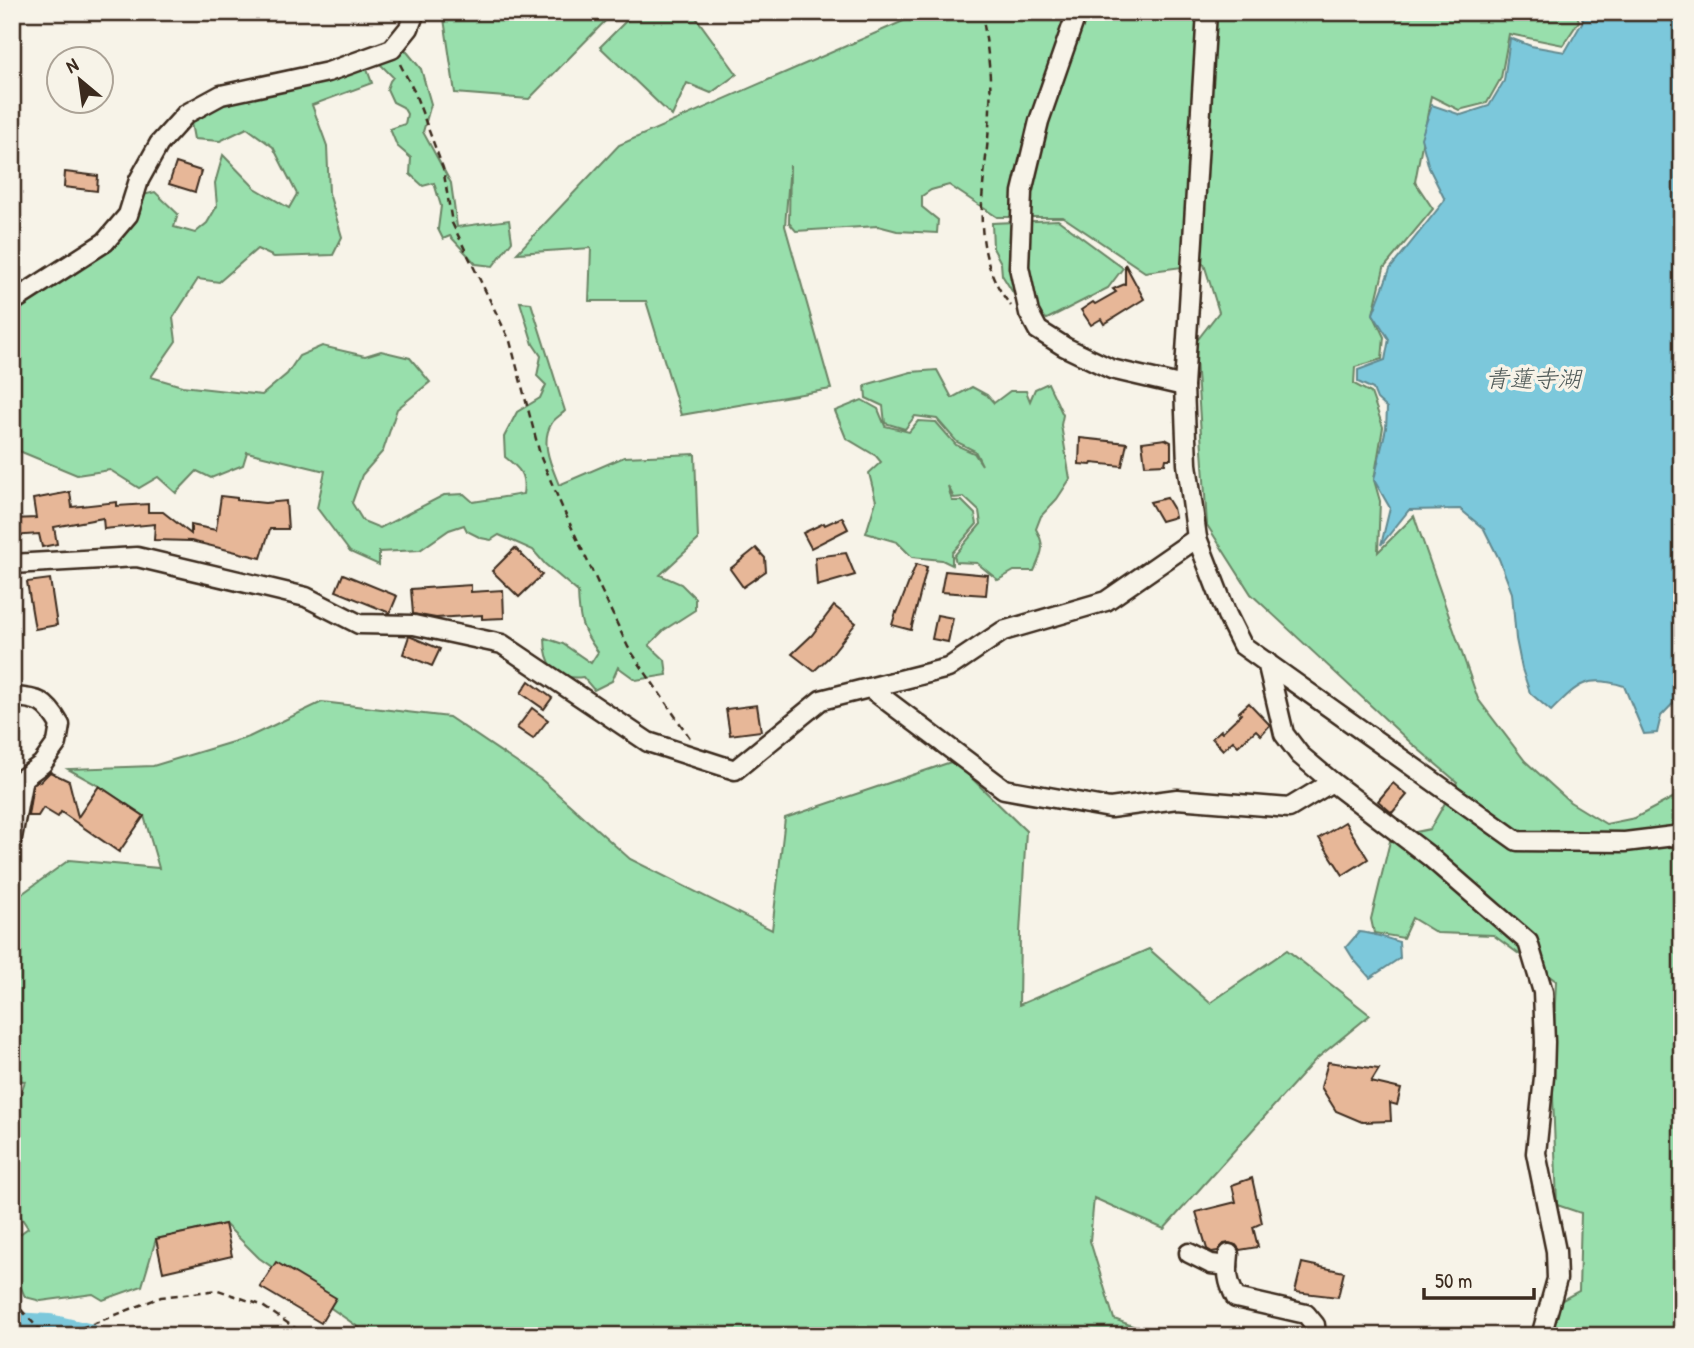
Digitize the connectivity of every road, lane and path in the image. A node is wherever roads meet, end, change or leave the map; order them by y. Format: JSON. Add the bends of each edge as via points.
{"nodes":[{"id":1,"x":415,"y":12,"type":"edge"},
{"id":2,"x":982,"y":12,"type":"edge"},
{"id":3,"x":1077,"y":12,"type":"edge"},
{"id":4,"x":1207,"y":12,"type":"edge"},
{"id":5,"x":392,"y":48,"type":"junction"},
{"id":6,"x":12,"y":302,"type":"edge"},
{"id":7,"x":1018,"y":314,"type":"dead end"},
{"id":8,"x":1184,"y":386,"type":"junction"},
{"id":9,"x":1197,"y":538,"type":"junction"},
{"id":10,"x":12,"y":564,"type":"edge"},
{"id":11,"x":1267,"y":662,"type":"junction"},
{"id":12,"x":870,"y":688,"type":"junction"},
{"id":13,"x":12,"y":697,"type":"edge"},
{"id":14,"x":691,"y":738,"type":"dead end"},
{"id":15,"x":1332,"y":782,"type":"junction"},
{"id":16,"x":1682,"y":835,"type":"edge"},
{"id":17,"x":12,"y":838,"type":"edge"},
{"id":18,"x":1189,"y":1253,"type":"dead end"},
{"id":19,"x":12,"y":1302,"type":"edge"},
{"id":20,"x":43,"y":1334,"type":"edge"},
{"id":21,"x":59,"y":1335,"type":"edge"},
{"id":22,"x":307,"y":1336,"type":"edge"},
{"id":23,"x":1316,"y":1336,"type":"edge"},
{"id":24,"x":1541,"y":1336,"type":"edge"}],
"edges":[{"from":1,"to":5,"type":"street","via":[[409,28]]},
{"from":2,"to":7,"type":"path","via":[[990,108],[981,207],[985,252],[1003,296]]},
{"from":3,"to":8,"type":"street","via":[[1039,121],[1021,192],[1019,267],[1028,313],[1038,330],[1111,369]]},
{"from":4,"to":8,"type":"street"},
{"from":5,"to":6,"type":"street","via":[[328,72],[221,95],[186,114],[159,144],[139,180],[128,215],[105,242]]},
{"from":5,"to":14,"type":"path","via":[[443,168],[452,223],[510,341],[541,458],[562,507],[628,647]]},
{"from":8,"to":9,"type":"street","via":[[1187,464]]},
{"from":9,"to":11,"type":"street","via":[[1242,645]]},
{"from":9,"to":12,"type":"street","via":[[1106,601],[1003,631],[948,668]]},
{"from":10,"to":12,"type":"street","via":[[137,557],[306,597],[359,624],[414,625],[502,644],[648,742],[735,770],[821,700]]},
{"from":11,"to":15,"type":"street","via":[[1284,734],[1300,755]]},
{"from":11,"to":16,"type":"street","via":[[1517,841],[1625,842]]},
{"from":12,"to":15,"type":"street","via":[[1004,789],[1110,808],[1177,799],[1289,807]]},
{"from":13,"to":17,"type":"street","via":[[34,698],[47,705],[60,725],[57,743],[43,764],[23,778]]},
{"from":15,"to":24,"type":"street","via":[[1429,856],[1528,942],[1543,992],[1544,1076],[1536,1153],[1556,1251],[1557,1279]]},
{"from":18,"to":23,"type":"street","via":[[1211,1264],[1228,1260],[1227,1274],[1236,1298],[1306,1314],[1315,1325]]},
{"from":19,"to":20,"type":"path"},
{"from":21,"to":22,"type":"path","via":[[161,1297],[218,1290],[261,1305]]}]}
